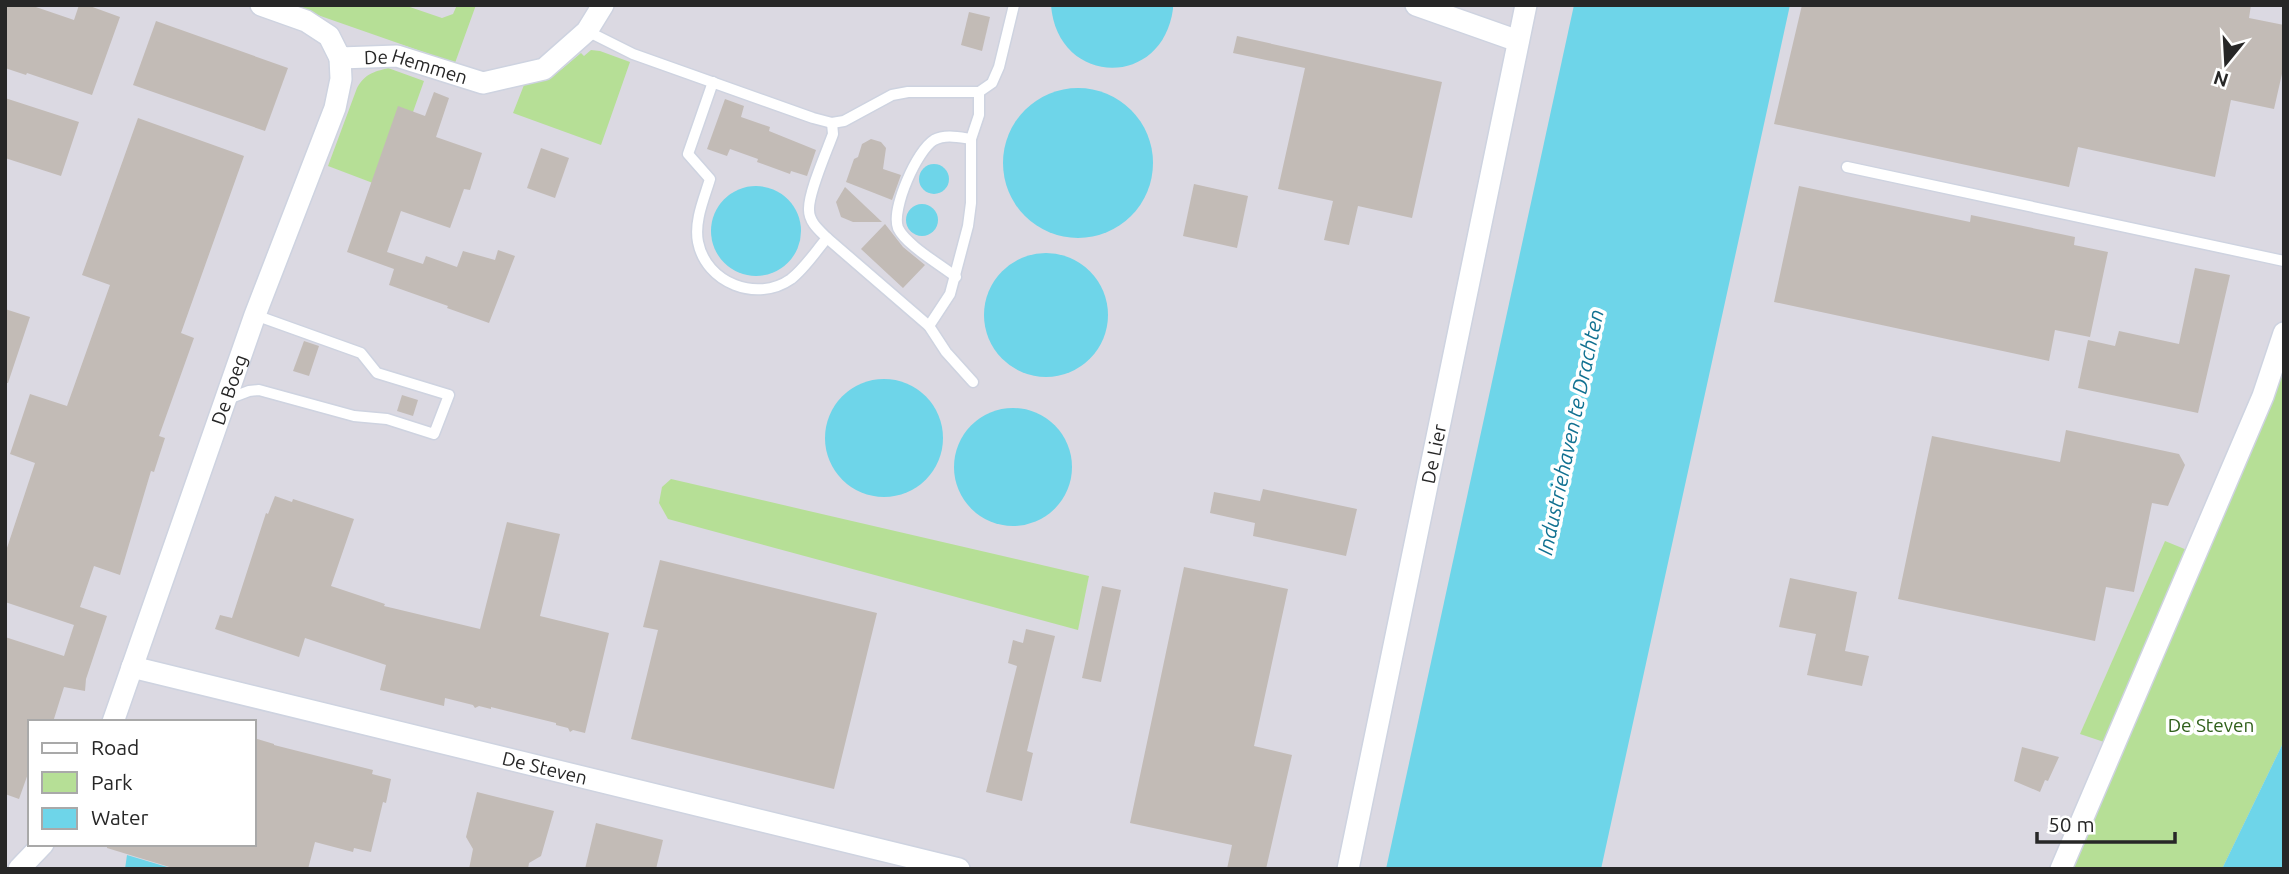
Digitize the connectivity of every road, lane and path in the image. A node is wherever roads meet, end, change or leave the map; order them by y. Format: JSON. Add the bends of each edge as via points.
{"nodes":[{"id":1,"x":261,"y":5,"type":"edge"},
{"id":2,"x":603,"y":5,"type":"edge"},
{"id":3,"x":1014,"y":5,"type":"edge"},
{"id":4,"x":1416,"y":5,"type":"edge"},
{"id":5,"x":1526,"y":5,"type":"edge"},
{"id":6,"x":587,"y":31,"type":"junction"},
{"id":7,"x":1517,"y":41,"type":"junction"},
{"id":8,"x":340,"y":58,"type":"junction"},
{"id":9,"x":713,"y":82,"type":"junction"},
{"id":10,"x":979,"y":92,"type":"junction"},
{"id":11,"x":832,"y":123,"type":"junction"},
{"id":12,"x":971,"y":139,"type":"junction"},
{"id":13,"x":1847,"y":167,"type":"dead end"},
{"id":14,"x":827,"y":238,"type":"junction"},
{"id":15,"x":2284,"y":261,"type":"edge"},
{"id":16,"x":956,"y":277,"type":"junction"},
{"id":17,"x":255,"y":315,"type":"junction"},
{"id":18,"x":929,"y":326,"type":"junction"},
{"id":19,"x":2284,"y":333,"type":"edge"},
{"id":20,"x":973,"y":382,"type":"dead end"},
{"id":21,"x":225,"y":400,"type":"junction"},
{"id":22,"x":132,"y":667,"type":"junction"},
{"id":23,"x":114,"y":720,"type":"edge"},
{"id":24,"x":41,"y":846,"type":"edge"},
{"id":25,"x":19,"y":869,"type":"edge"},
{"id":26,"x":959,"y":869,"type":"edge"},
{"id":27,"x":1348,"y":869,"type":"edge"},
{"id":28,"x":2060,"y":869,"type":"edge"}],
"edges":[{"from":1,"to":8,"type":"street","name":"De Hemmen","via":[[306,21],[329,36]]},
{"from":2,"to":6,"type":"street","name":"De Hemmen"},
{"from":3,"to":10,"type":"lane","via":[[999,67],[992,83]]},
{"from":4,"to":7,"type":"street"},
{"from":5,"to":7,"type":"street","name":"De Lier"},
{"from":6,"to":8,"type":"street","name":"De Hemmen","via":[[544,69],[483,83],[397,56]]},
{"from":6,"to":9,"type":"lane","via":[[633,54]]},
{"from":7,"to":27,"type":"street","name":"De Lier"},
{"from":8,"to":17,"type":"street","name":"De Boeg","via":[[335,108]]},
{"from":9,"to":11,"type":"lane"},
{"from":9,"to":14,"type":"lane","via":[[688,154],[710,179],[697,227],[702,256],[710,269],[734,286],[764,290],[791,278]]},
{"from":10,"to":11,"type":"lane","via":[[891,95]]},
{"from":10,"to":12,"type":"lane","via":[[979,115]]},
{"from":11,"to":14,"type":"lane","via":[[833,134],[808,211]]},
{"from":12,"to":16,"type":"lane","via":[[971,203]]},
{"from":12,"to":16,"type":"lane","via":[[941,137],[925,146],[907,181],[897,215],[897,226],[908,240]]},
{"from":13,"to":15,"type":"lane"},
{"from":14,"to":18,"type":"lane"},
{"from":16,"to":18,"type":"lane","via":[[943,308]]},
{"from":17,"to":21,"type":"street","name":"De Boeg"},
{"from":17,"to":21,"type":"lane","via":[[361,353],[377,373],[449,395],[435,434],[259,390]]},
{"from":18,"to":20,"type":"lane"},
{"from":19,"to":28,"type":"street","via":[[2263,396]]},
{"from":21,"to":22,"type":"street","name":"De Boeg"},
{"from":22,"to":23,"type":"street","name":"De Boeg"},
{"from":22,"to":26,"type":"street","name":"De Steven"},
{"from":24,"to":25,"type":"street"}]}
